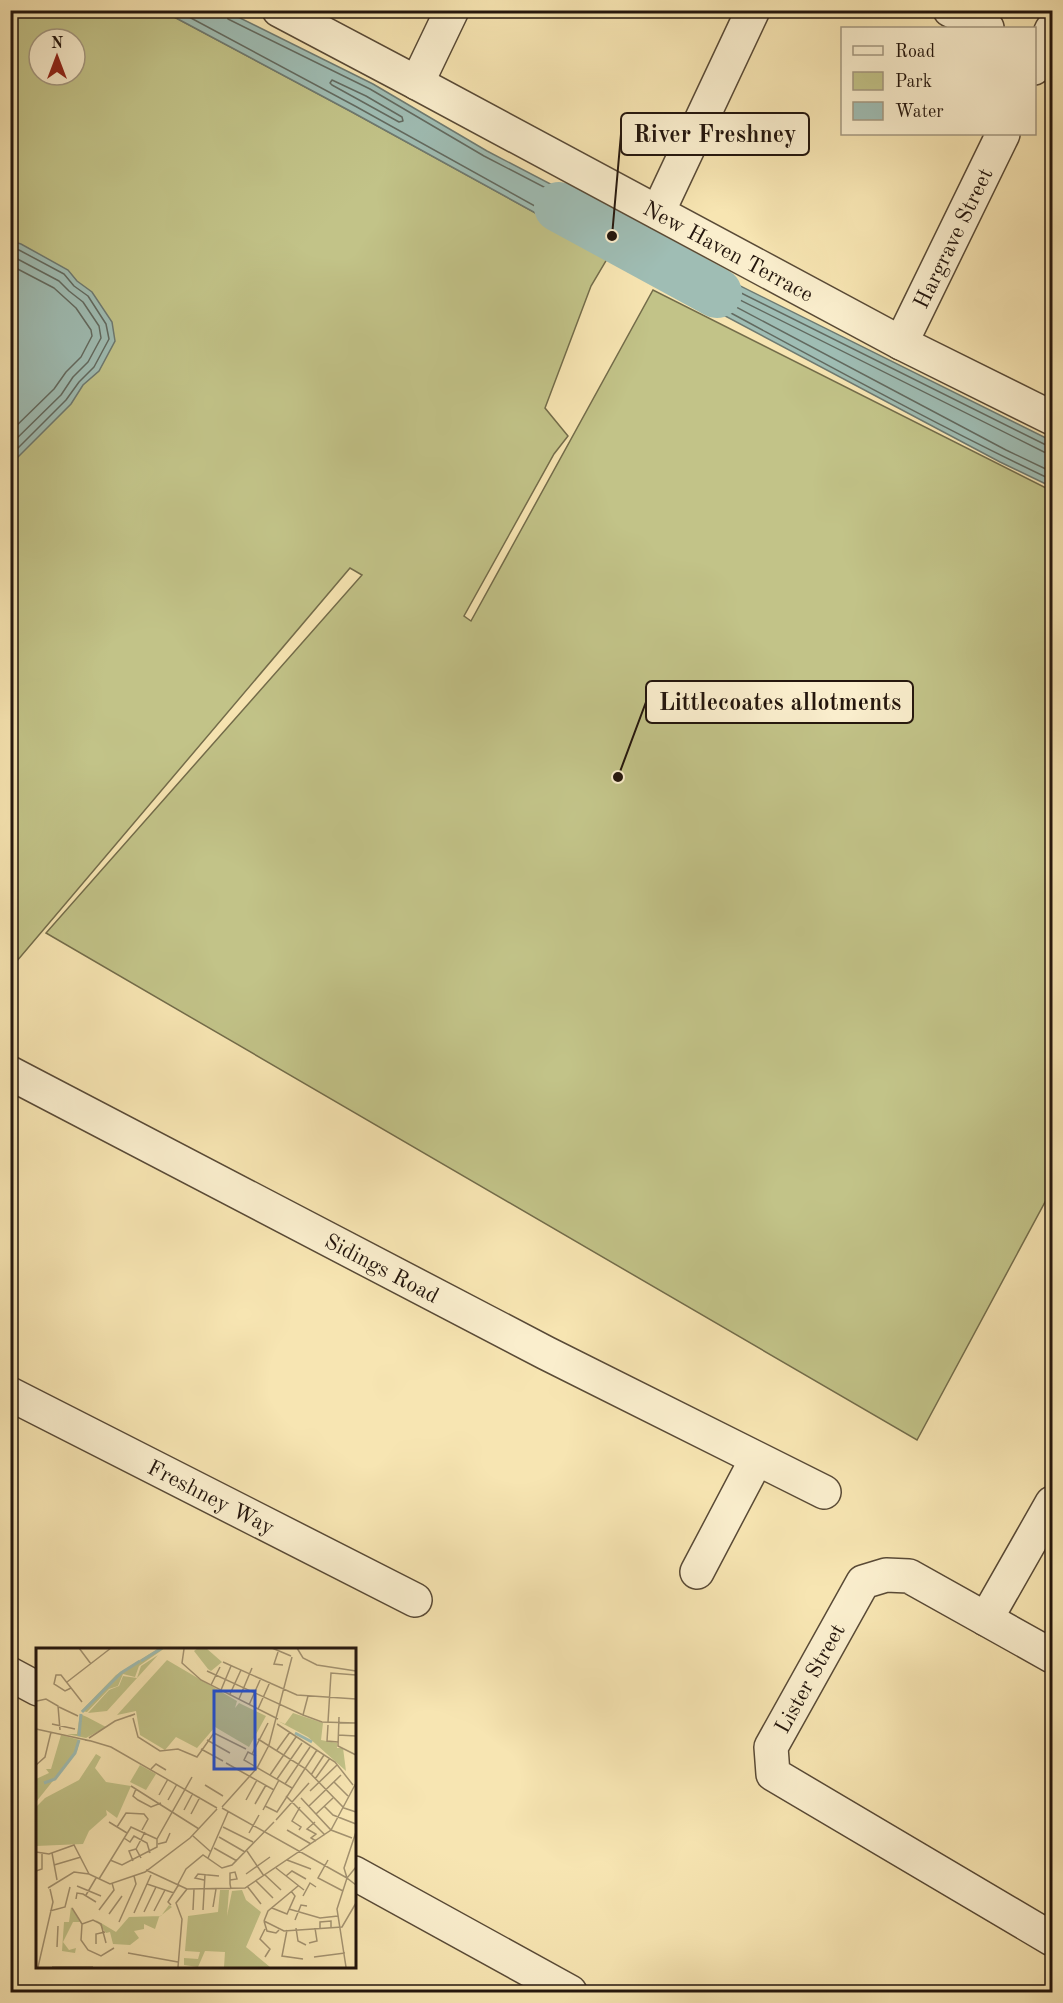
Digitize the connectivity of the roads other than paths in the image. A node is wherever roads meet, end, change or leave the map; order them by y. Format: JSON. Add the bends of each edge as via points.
{"nodes":[{"id":1,"x":279,"y":10,"type":"edge"},
{"id":2,"x":452,"y":10,"type":"edge"},
{"id":3,"x":753,"y":10,"type":"edge"},
{"id":4,"x":950,"y":10,"type":"edge"},
{"id":5,"x":985,"y":27,"type":"edge"},
{"id":6,"x":417,"y":83,"type":"junction"},
{"id":7,"x":1003,"y":135,"type":"edge"},
{"id":8,"x":658,"y":212,"type":"junction"},
{"id":9,"x":901,"y":344,"type":"junction"},
{"id":10,"x":1053,"y":418,"type":"edge"},
{"id":11,"x":10,"y":1073,"type":"edge"},
{"id":12,"x":10,"y":1394,"type":"edge"},
{"id":13,"x":756,"y":1460,"type":"junction"},
{"id":14,"x":824,"y":1492,"type":"dead end"},
{"id":15,"x":1053,"y":1503,"type":"edge"},
{"id":16,"x":697,"y":1572,"type":"dead end"},
{"id":17,"x":415,"y":1599,"type":"dead end"},
{"id":18,"x":986,"y":1619,"type":"junction"},
{"id":19,"x":1053,"y":1656,"type":"edge"},
{"id":20,"x":10,"y":1674,"type":"edge"},
{"id":21,"x":36,"y":1688,"type":"edge"},
{"id":22,"x":356,"y":1874,"type":"edge"},
{"id":23,"x":1053,"y":1938,"type":"edge"},
{"id":24,"x":570,"y":1992,"type":"edge"}],
"edges":[{"from":1,"to":6,"type":"street","name":"New Haven Terrace"},
{"from":2,"to":6,"type":"street"},
{"from":3,"to":8,"type":"street"},
{"from":4,"to":5,"type":"street"},
{"from":6,"to":8,"type":"street","name":"New Haven Terrace"},
{"from":7,"to":9,"type":"street","name":"Hargrave Street"},
{"from":8,"to":9,"type":"street","name":"New Haven Terrace"},
{"from":9,"to":10,"type":"street","name":"New Haven Terrace"},
{"from":11,"to":13,"type":"street","name":"Sidings Road"},
{"from":12,"to":17,"type":"street","name":"Freshney Way"},
{"from":13,"to":14,"type":"street","name":"Sidings Road"},
{"from":13,"to":16,"type":"street"},
{"from":15,"to":18,"type":"street"},
{"from":18,"to":19,"type":"street","name":"Lister Street"},
{"from":18,"to":23,"type":"street","name":"Lister Street","via":[[909,1576],[886,1575],[863,1582],[771,1747],[773,1773]]},
{"from":20,"to":21,"type":"street"},
{"from":22,"to":24,"type":"street"}]}
